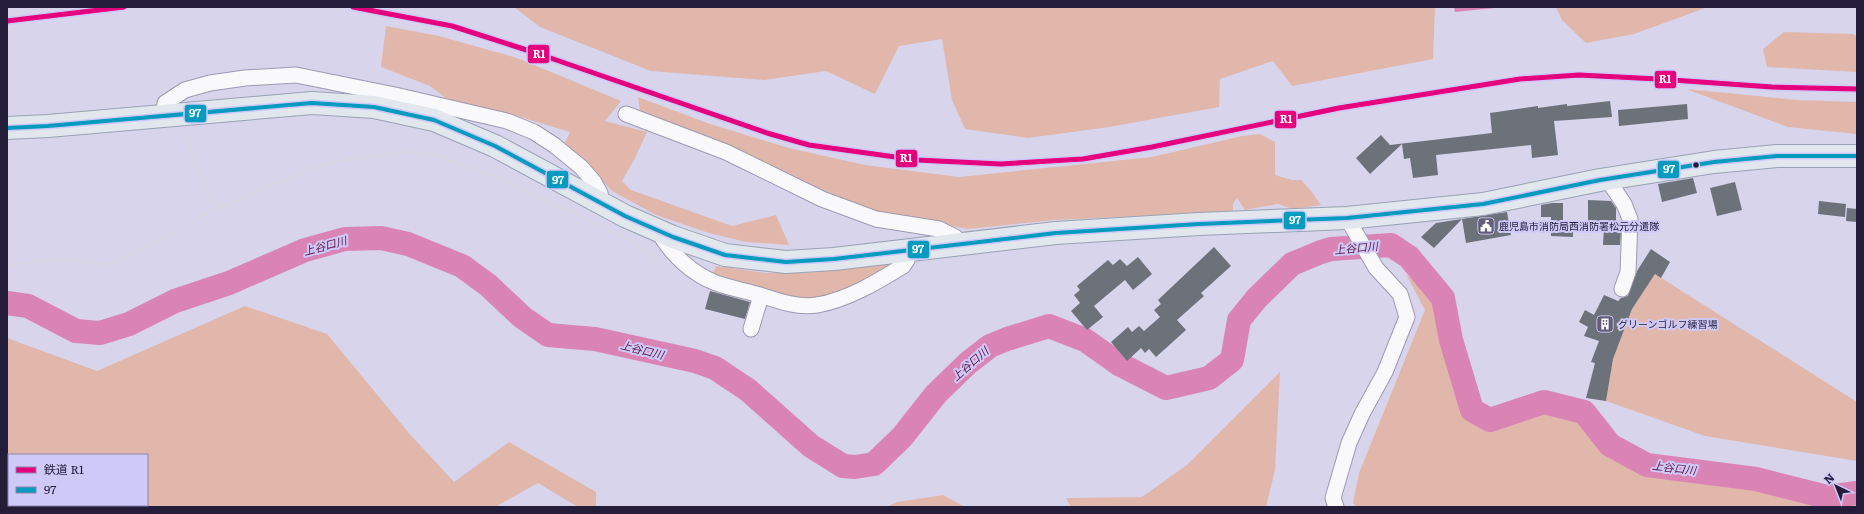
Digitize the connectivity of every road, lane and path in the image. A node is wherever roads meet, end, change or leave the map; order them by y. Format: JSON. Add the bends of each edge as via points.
{"nodes":[{"id":1,"x":626,"y":114,"type":"dead end"},
{"id":2,"x":174,"y":115,"type":"junction"},
{"id":3,"x":7,"y":128,"type":"edge"},
{"id":4,"x":1857,"y":156,"type":"edge"},
{"id":5,"x":1610,"y":178,"type":"junction"},
{"id":6,"x":602,"y":203,"type":"junction"},
{"id":7,"x":218,"y":208,"type":"junction"},
{"id":8,"x":1347,"y":218,"type":"junction"},
{"id":9,"x":657,"y":230,"type":"junction"},
{"id":10,"x":961,"y":244,"type":"junction"},
{"id":11,"x":909,"y":250,"type":"junction"},
{"id":12,"x":7,"y":264,"type":"edge"},
{"id":13,"x":671,"y":272,"type":"dead end"},
{"id":14,"x":1622,"y":289,"type":"dead end"},
{"id":15,"x":761,"y":296,"type":"junction"},
{"id":16,"x":751,"y":328,"type":"dead end"},
{"id":17,"x":1336,"y":507,"type":"edge"}],
"edges":[{"from":1,"to":10,"type":"street","via":[[726,152],[822,199],[876,219],[938,229],[955,237]]},
{"from":2,"to":3,"type":"main road"},
{"from":2,"to":6,"type":"main road","via":[[312,103],[374,107],[434,120],[495,146]]},
{"from":2,"to":6,"type":"street","via":[[165,103],[185,90],[210,83],[296,75],[338,83],[507,121],[534,132],[581,167],[594,182]]},
{"from":2,"to":7,"type":"path"},
{"from":4,"to":5,"type":"main road","via":[[1777,156],[1714,162]]},
{"from":5,"to":8,"type":"main road","via":[[1483,204]]},
{"from":5,"to":14,"type":"street","via":[[1630,219],[1628,272]]},
{"from":6,"to":9,"type":"main road"},
{"from":7,"to":12,"type":"path","via":[[115,264],[59,259]]},
{"from":7,"to":13,"type":"path","via":[[328,163],[399,152],[424,153],[479,170],[634,242]]},
{"from":8,"to":10,"type":"main road","via":[[1056,233]]},
{"from":8,"to":17,"type":"street","via":[[1376,268],[1400,294],[1407,317],[1385,372],[1362,414],[1350,443],[1333,498]]},
{"from":9,"to":11,"type":"main road","via":[[724,255],[786,262]]},
{"from":9,"to":15,"type":"street","via":[[675,255],[699,274],[715,283]]},
{"from":10,"to":11,"type":"main road"},
{"from":11,"to":15,"type":"street","via":[[903,266],[863,288],[830,302],[802,305]]},
{"from":15,"to":16,"type":"street"}]}
